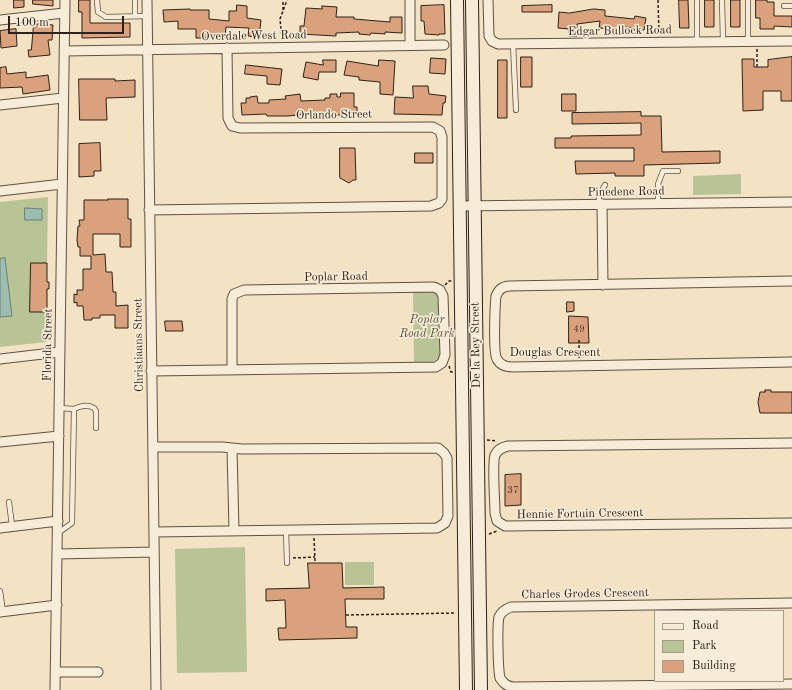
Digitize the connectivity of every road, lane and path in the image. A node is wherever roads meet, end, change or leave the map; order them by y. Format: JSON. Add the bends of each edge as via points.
{"nodes":[{"id":1,"x":65,"y":0,"type":"edge"},
{"id":2,"x":97,"y":0,"type":"edge"},
{"id":3,"x":135,"y":0,"type":"edge"},
{"id":4,"x":147,"y":0,"type":"edge"},
{"id":5,"x":283,"y":0,"type":"edge"},
{"id":6,"x":287,"y":0,"type":"edge"},
{"id":7,"x":410,"y":0,"type":"edge"},
{"id":8,"x":457,"y":0,"type":"edge"},
{"id":9,"x":472,"y":0,"type":"edge"},
{"id":10,"x":488,"y":0,"type":"edge"},
{"id":11,"x":658,"y":0,"type":"edge"},
{"id":12,"x":697,"y":0,"type":"edge"},
{"id":13,"x":722,"y":0,"type":"edge"},
{"id":14,"x":748,"y":0,"type":"edge"},
{"id":15,"x":784,"y":6,"type":"dead end"},
{"id":16,"x":792,"y":6,"type":"edge"},
{"id":17,"x":64,"y":13,"type":"junction"},
{"id":18,"x":282,"y":13,"type":"junction"},
{"id":19,"x":135,"y":16,"type":"junction"},
{"id":20,"x":147,"y":16,"type":"junction"},
{"id":21,"x":0,"y":20,"type":"edge"},
{"id":22,"x":752,"y":41,"type":"junction"},
{"id":23,"x":792,"y":41,"type":"edge"},
{"id":24,"x":659,"y":42,"type":"junction"},
{"id":25,"x":697,"y":42,"type":"junction"},
{"id":26,"x":723,"y":42,"type":"junction"},
{"id":27,"x":514,"y":44,"type":"junction"},
{"id":28,"x":410,"y":45,"type":"junction"},
{"id":29,"x":444,"y":45,"type":"dead end"},
{"id":30,"x":282,"y":47,"type":"junction"},
{"id":31,"x":227,"y":48,"type":"junction"},
{"id":32,"x":147,"y":49,"type":"junction"},
{"id":33,"x":64,"y":51,"type":"junction"},
{"id":34,"x":757,"y":67,"type":"dead end"},
{"id":35,"x":63,"y":98,"type":"junction"},
{"id":36,"x":0,"y":105,"type":"edge"},
{"id":37,"x":516,"y":110,"type":"dead end"},
{"id":38,"x":678,"y":171,"type":"dead end"},
{"id":39,"x":62,"y":184,"type":"junction"},
{"id":40,"x":605,"y":185,"type":"dead end"},
{"id":41,"x":0,"y":190,"type":"edge"},
{"id":42,"x":792,"y":202,"type":"edge"},
{"id":43,"x":658,"y":203,"type":"junction"},
{"id":44,"x":601,"y":204,"type":"junction"},
{"id":45,"x":460,"y":206,"type":"junction"},
{"id":46,"x":474,"y":206,"type":"junction"},
{"id":47,"x":149,"y":210,"type":"junction"},
{"id":48,"x":452,"y":281,"type":"dead end"},
{"id":49,"x":792,"y":281,"type":"edge"},
{"id":50,"x":603,"y":285,"type":"junction"},
{"id":51,"x":443,"y":287,"type":"dead end"},
{"id":52,"x":579,"y":340,"type":"dead end"},
{"id":53,"x":60,"y":352,"type":"junction"},
{"id":54,"x":0,"y":359,"type":"edge"},
{"id":55,"x":792,"y":362,"type":"edge"},
{"id":56,"x":579,"y":366,"type":"junction"},
{"id":57,"x":232,"y":370,"type":"junction"},
{"id":58,"x":152,"y":371,"type":"junction"},
{"id":59,"x":59,"y":408,"type":"junction"},
{"id":60,"x":74,"y":409,"type":"junction"},
{"id":61,"x":96,"y":428,"type":"dead end"},
{"id":62,"x":59,"y":436,"type":"junction"},
{"id":63,"x":487,"y":440,"type":"dead end"},
{"id":64,"x":498,"y":441,"type":"dead end"},
{"id":65,"x":0,"y":442,"type":"edge"},
{"id":66,"x":792,"y":443,"type":"edge"},
{"id":67,"x":153,"y":447,"type":"junction"},
{"id":68,"x":232,"y":448,"type":"junction"},
{"id":69,"x":9,"y":502,"type":"dead end"},
{"id":70,"x":58,"y":521,"type":"junction"},
{"id":71,"x":792,"y":523,"type":"edge"},
{"id":72,"x":12,"y":526,"type":"junction"},
{"id":73,"x":0,"y":528,"type":"edge"},
{"id":74,"x":286,"y":530,"type":"junction"},
{"id":75,"x":234,"y":531,"type":"junction"},
{"id":76,"x":500,"y":531,"type":"dead end"},
{"id":77,"x":154,"y":532,"type":"junction"},
{"id":78,"x":58,"y":533,"type":"junction"},
{"id":79,"x":314,"y":534,"type":"dead end"},
{"id":80,"x":488,"y":535,"type":"dead end"},
{"id":81,"x":154,"y":552,"type":"junction"},
{"id":82,"x":57,"y":554,"type":"junction"},
{"id":83,"x":315,"y":557,"type":"junction"},
{"id":84,"x":287,"y":560,"type":"joint"},
{"id":85,"x":315,"y":561,"type":"dead end"},
{"id":86,"x":0,"y":591,"type":"edge"},
{"id":87,"x":792,"y":603,"type":"edge"},
{"id":88,"x":56,"y":606,"type":"junction"},
{"id":89,"x":1,"y":612,"type":"edge"},
{"id":90,"x":456,"y":613,"type":"dead end"},
{"id":91,"x":346,"y":615,"type":"dead end"},
{"id":92,"x":56,"y":672,"type":"junction"},
{"id":93,"x":98,"y":672,"type":"dead end"},
{"id":94,"x":792,"y":684,"type":"edge"},
{"id":95,"x":55,"y":690,"type":"edge"},
{"id":96,"x":156,"y":690,"type":"edge"},
{"id":97,"x":466,"y":690,"type":"edge"},
{"id":98,"x":481,"y":690,"type":"edge"}],
"edges":[{"from":1,"to":17,"type":"street","name":"Florida Street"},
{"from":2,"to":19,"type":"lane","via":[[98,12],[101,15]]},
{"from":3,"to":19,"type":"lane"},
{"from":4,"to":20,"type":"street","name":"Christiaans Street"},
{"from":5,"to":18,"type":"path"},
{"from":6,"to":18,"type":"path"},
{"from":7,"to":28,"type":"street"},
{"from":8,"to":45,"type":"main road","name":"De la Rey Street"},
{"from":9,"to":46,"type":"main road","name":"De la Rey Street"},
{"from":10,"to":27,"type":"street","name":"Edgar Bullock Road","via":[[490,39],[498,44]]},
{"from":11,"to":24,"type":"path"},
{"from":12,"to":25,"type":"lane"},
{"from":13,"to":26,"type":"lane"},
{"from":14,"to":22,"type":"lane"},
{"from":15,"to":16,"type":"lane"},
{"from":17,"to":21,"type":"street"},
{"from":17,"to":33,"type":"street","name":"Florida Street"},
{"from":18,"to":30,"type":"path"},
{"from":19,"to":20,"type":"lane"},
{"from":20,"to":32,"type":"street","name":"Christiaans Street"},
{"from":22,"to":23,"type":"street","name":"Edgar Bullock Road"},
{"from":22,"to":26,"type":"street","name":"Edgar Bullock Road"},
{"from":22,"to":34,"type":"path"},
{"from":24,"to":25,"type":"street","name":"Edgar Bullock Road"},
{"from":24,"to":27,"type":"street","name":"Edgar Bullock Road"},
{"from":25,"to":26,"type":"street","name":"Edgar Bullock Road"},
{"from":27,"to":37,"type":"lane"},
{"from":28,"to":29,"type":"street","name":"Overdale West Road"},
{"from":28,"to":30,"type":"street","name":"Overdale West Road"},
{"from":30,"to":31,"type":"street","name":"Overdale West Road"},
{"from":31,"to":32,"type":"street","name":"Overdale West Road"},
{"from":31,"to":47,"type":"street","name":"Orlando Street","via":[[228,118],[232,126],[433,127],[440,131],[442,137],[443,196],[439,203],[431,206]]},
{"from":32,"to":33,"type":"street","name":"Overdale West Road"},
{"from":32,"to":47,"type":"street","name":"Christiaans Street"},
{"from":33,"to":35,"type":"street","name":"Florida Street"},
{"from":35,"to":36,"type":"street"},
{"from":35,"to":39,"type":"street","name":"Florida Street"},
{"from":38,"to":43,"type":"lane","via":[[663,171],[658,184]]},
{"from":39,"to":41,"type":"street"},
{"from":39,"to":53,"type":"street","name":"Florida Street"},
{"from":40,"to":44,"type":"lane","via":[[599,196]]},
{"from":42,"to":43,"type":"street","name":"Pinedene Road"},
{"from":43,"to":44,"type":"street","name":"Pinedene Road"},
{"from":44,"to":46,"type":"street","name":"Pinedene Road"},
{"from":44,"to":50,"type":"street"},
{"from":45,"to":46,"type":"street","name":"Pinedene Road"},
{"from":45,"to":97,"type":"main road","name":"De la Rey Street"},
{"from":46,"to":98,"type":"main road","name":"De la Rey Street"},
{"from":47,"to":58,"type":"street","name":"Christiaans Street"},
{"from":48,"to":51,"type":"path"},
{"from":49,"to":50,"type":"street","name":"Douglas Crescent"},
{"from":50,"to":56,"type":"street","name":"Douglas Crescent","via":[[510,286],[498,290],[496,296],[495,355],[501,364],[507,367]]},
{"from":52,"to":56,"type":"path"},
{"from":53,"to":54,"type":"street"},
{"from":53,"to":59,"type":"street","name":"Florida Street"},
{"from":55,"to":56,"type":"street","name":"Douglas Crescent"},
{"from":57,"to":57,"type":"street","name":"Poplar Road","via":[[433,367],[442,364],[445,355],[444,296],[434,287],[238,291],[232,299]]},
{"from":57,"to":58,"type":"street"},
{"from":58,"to":67,"type":"street","name":"Christiaans Street"},
{"from":59,"to":60,"type":"lane"},
{"from":59,"to":62,"type":"street","name":"Florida Street"},
{"from":60,"to":61,"type":"lane","via":[[80,406],[94,408]]},
{"from":60,"to":78,"type":"lane","via":[[72,523]]},
{"from":62,"to":65,"type":"street"},
{"from":62,"to":70,"type":"street","name":"Florida Street"},
{"from":63,"to":64,"type":"path"},
{"from":66,"to":71,"type":"street","name":"Hennie Fortuin Crescent","via":[[508,446],[497,452],[494,461],[495,513],[497,521],[505,526]]},
{"from":67,"to":68,"type":"street"},
{"from":67,"to":77,"type":"street","name":"Christiaans Street"},
{"from":68,"to":74,"type":"street","via":[[438,448],[447,458],[448,516],[445,523],[437,528]]},
{"from":68,"to":75,"type":"street"},
{"from":69,"to":72,"type":"lane"},
{"from":70,"to":72,"type":"street"},
{"from":70,"to":78,"type":"street","name":"Florida Street"},
{"from":72,"to":73,"type":"street"},
{"from":74,"to":75,"type":"street"},
{"from":74,"to":84,"type":"lane"},
{"from":75,"to":77,"type":"street"},
{"from":76,"to":80,"type":"path"},
{"from":77,"to":81,"type":"street","name":"Christiaans Street"},
{"from":78,"to":82,"type":"street","name":"Florida Street"},
{"from":79,"to":83,"type":"path"},
{"from":81,"to":82,"type":"street"},
{"from":81,"to":96,"type":"street","name":"Christiaans Street"},
{"from":82,"to":88,"type":"street","name":"Florida Street"},
{"from":83,"to":84,"type":"path"},
{"from":83,"to":85,"type":"path"},
{"from":86,"to":89,"type":"lane"},
{"from":87,"to":94,"type":"street","name":"Charles Grodes Crescent","via":[[511,607],[501,613],[499,618],[499,672],[503,683],[508,686]]},
{"from":88,"to":89,"type":"street"},
{"from":88,"to":92,"type":"street","name":"Florida Street"},
{"from":90,"to":91,"type":"path"},
{"from":92,"to":93,"type":"street"},
{"from":92,"to":95,"type":"street","name":"Florida Street"}]}
